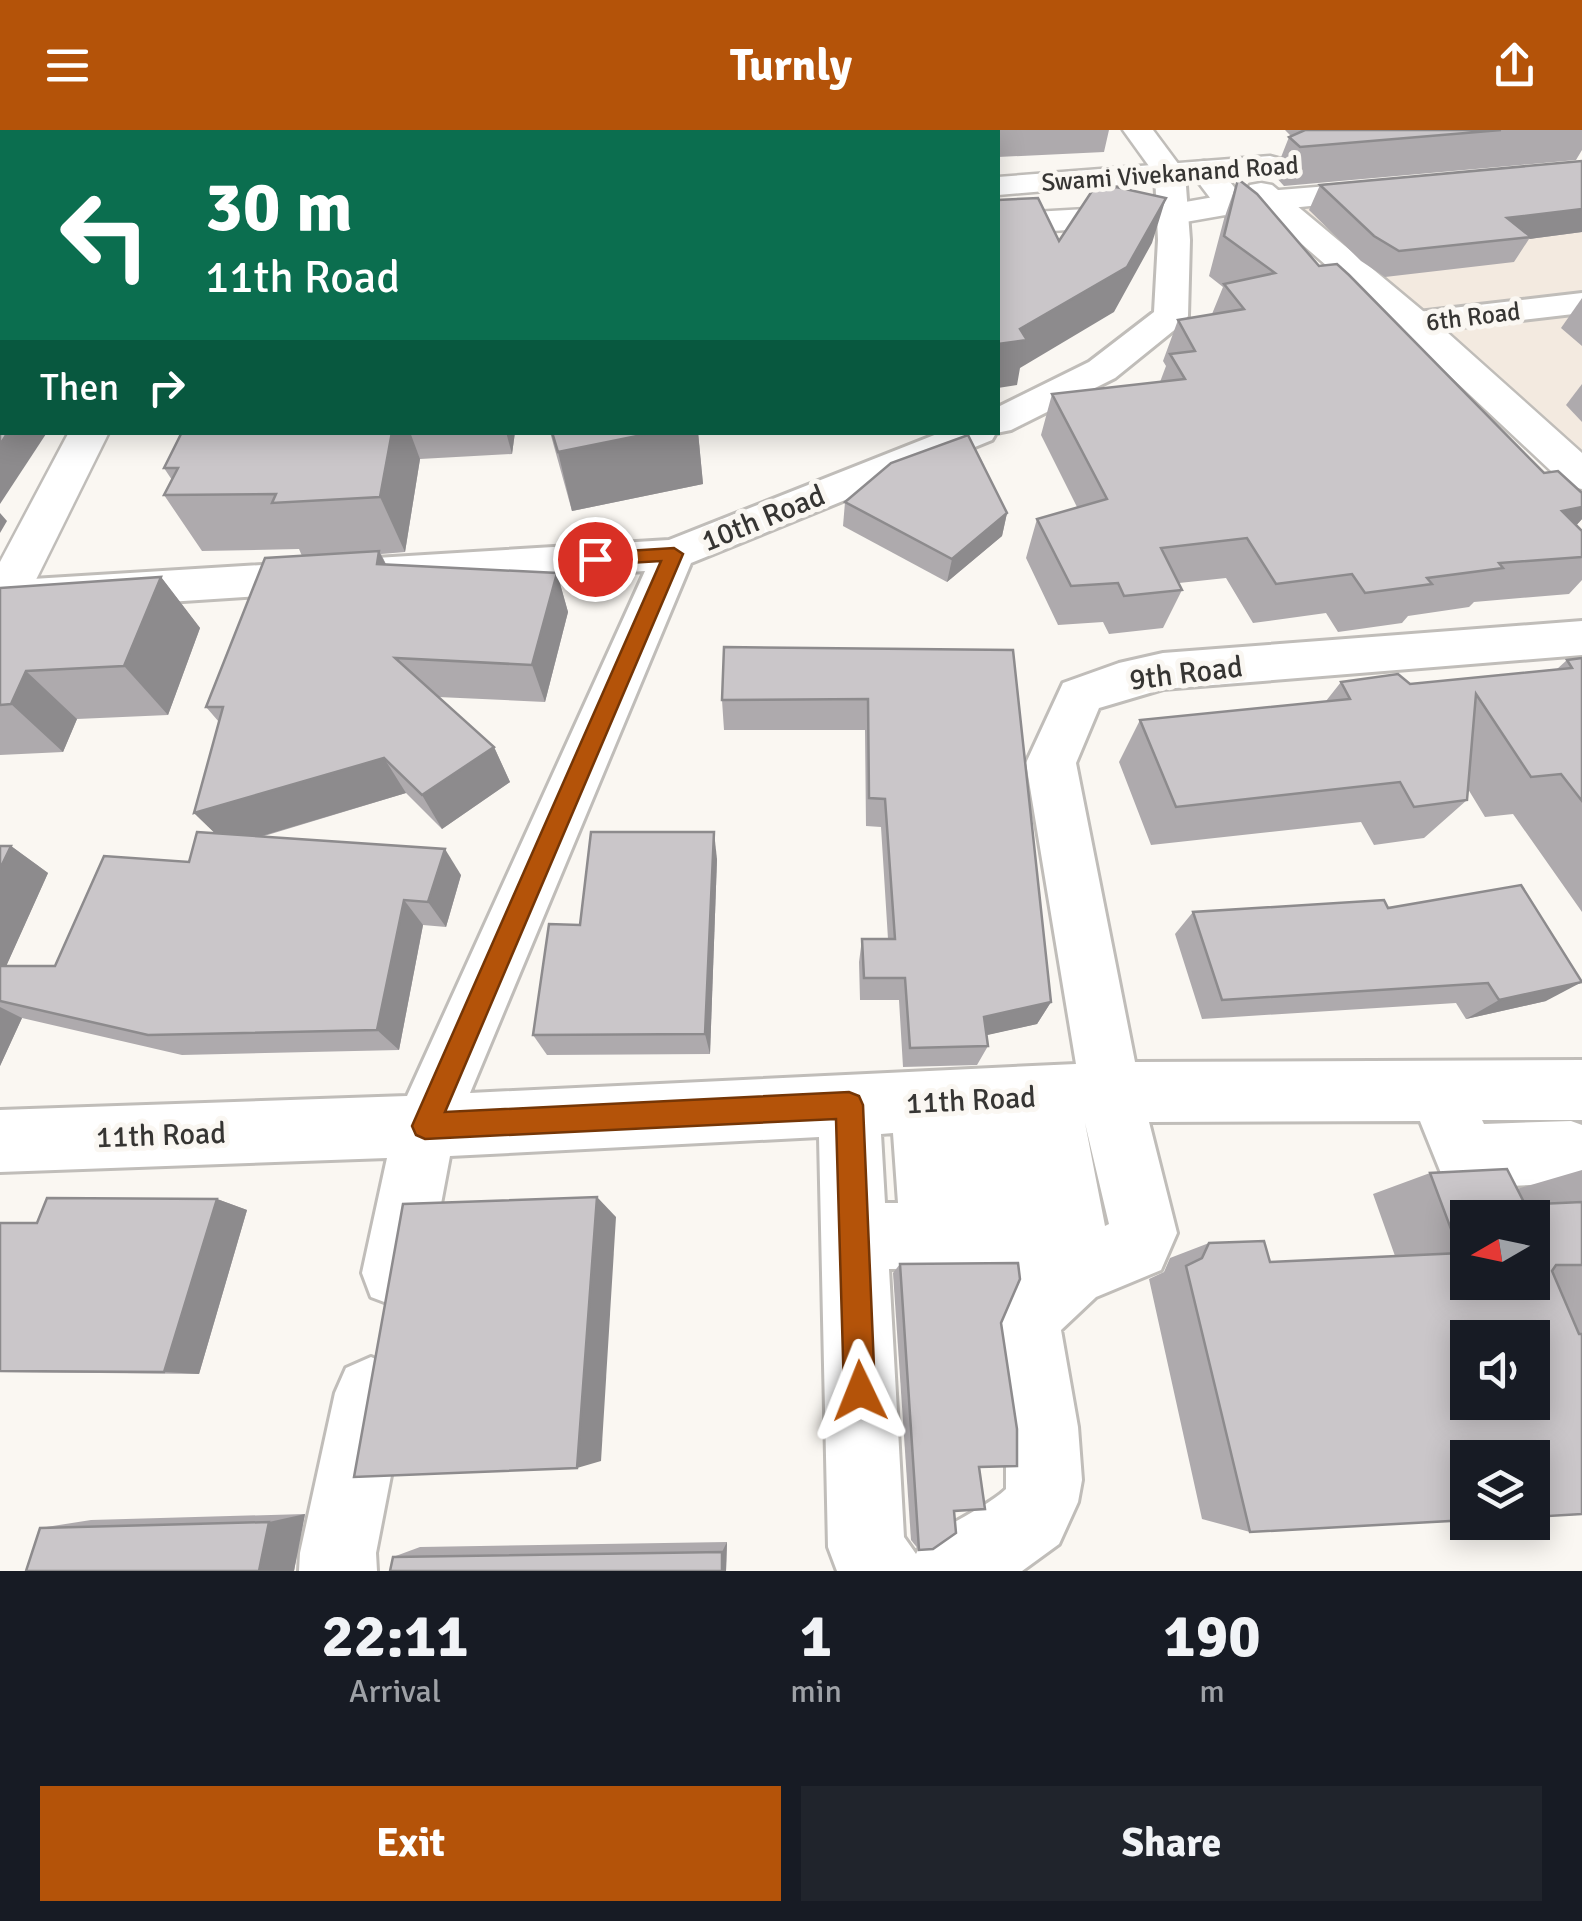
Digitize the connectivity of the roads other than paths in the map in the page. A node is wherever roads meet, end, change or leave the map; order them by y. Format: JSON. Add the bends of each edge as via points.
{"nodes":[{"id":1,"x":1138,"y":130,"type":"edge"},
{"id":2,"x":1296,"y":164,"type":"edge"},
{"id":3,"x":1170,"y":173,"type":"junction"},
{"id":4,"x":1000,"y":186,"type":"edge"},
{"id":5,"x":1425,"y":186,"type":"edge"},
{"id":6,"x":1246,"y":190,"type":"junction"},
{"id":7,"x":1174,"y":214,"type":"junction"},
{"id":8,"x":1000,"y":224,"type":"edge"},
{"id":9,"x":1582,"y":303,"type":"edge"},
{"id":10,"x":1416,"y":324,"type":"junction"},
{"id":11,"x":1364,"y":328,"type":"junction"},
{"id":12,"x":1392,"y":354,"type":"edge"},
{"id":13,"x":1000,"y":421,"type":"edge"},
{"id":14,"x":88,"y":435,"type":"edge"},
{"id":15,"x":971,"y":435,"type":"edge"},
{"id":16,"x":1582,"y":476,"type":"edge"},
{"id":17,"x":674,"y":554,"type":"junction"},
{"id":18,"x":2,"y":600,"type":"edge"},
{"id":19,"x":1582,"y":638,"type":"edge"},
{"id":20,"x":1547,"y":1090,"type":"edge"},
{"id":21,"x":1439,"y":1091,"type":"junction"},
{"id":22,"x":971,"y":1099,"type":"junction"},
{"id":23,"x":425,"y":1126,"type":"junction"},
{"id":24,"x":0,"y":1141,"type":"edge"},
{"id":25,"x":1466,"y":1156,"type":"junction"},
{"id":26,"x":1567,"y":1156,"type":"edge"},
{"id":27,"x":1484,"y":1200,"type":"edge"},
{"id":28,"x":917,"y":1235,"type":"junction"},
{"id":29,"x":1054,"y":1266,"type":"junction"},
{"id":30,"x":338,"y":1571,"type":"edge"},
{"id":31,"x":884,"y":1571,"type":"edge"},
{"id":32,"x":947,"y":1571,"type":"edge"}],
"edges":[{"from":1,"to":3,"type":"street"},
{"from":2,"to":6,"type":"street","name":"Swami Vivekanand Road"},
{"from":3,"to":4,"type":"street","name":"Swami Vivekanand Road"},
{"from":3,"to":6,"type":"street","name":"Swami Vivekanand Road","via":[[1204,170]]},
{"from":3,"to":7,"type":"street"},
{"from":5,"to":6,"type":"street","name":"Swami Vivekanand Road"},
{"from":6,"to":7,"type":"street","name":"Swami Vivekanand Road"},
{"from":6,"to":10,"type":"street"},
{"from":6,"to":11,"type":"street","via":[[1298,261]]},
{"from":7,"to":8,"type":"street","name":"Swami Vivekanand Road"},
{"from":7,"to":13,"type":"street","via":[[1171,316],[1102,370]]},
{"from":9,"to":10,"type":"street","name":"6th Road"},
{"from":10,"to":11,"type":"street","name":"6th Road"},
{"from":10,"to":16,"type":"street"},
{"from":11,"to":12,"type":"street"},
{"from":14,"to":18,"type":"street"},
{"from":15,"to":17,"type":"street","name":"10th Road"},
{"from":17,"to":18,"type":"street","name":"10th Road"},
{"from":17,"to":23,"type":"street"},
{"from":19,"to":22,"type":"street","name":"9th Road","via":[[1164,672],[1080,696],[1050,763]]},
{"from":20,"to":21,"type":"street","name":"11th Road"},
{"from":20,"to":26,"type":"street"},
{"from":21,"to":22,"type":"street","name":"11th Road"},
{"from":21,"to":25,"type":"street"},
{"from":22,"to":23,"type":"street","name":"11th Road"},
{"from":22,"to":28,"type":"street"},
{"from":22,"to":28,"type":"street"},
{"from":22,"to":29,"type":"street"},
{"from":22,"to":29,"type":"street","via":[[1144,1233],[1138,1247]]},
{"from":23,"to":24,"type":"street","name":"11th Road"},
{"from":23,"to":30,"type":"street"},
{"from":25,"to":26,"type":"street"},
{"from":25,"to":27,"type":"street"},
{"from":28,"to":29,"type":"street"},
{"from":28,"to":31,"type":"street","via":[[866,1546]]},
{"from":29,"to":32,"type":"street","via":[[1026,1328],[1045,1458],[1041,1504],[1032,1518]]}]}
